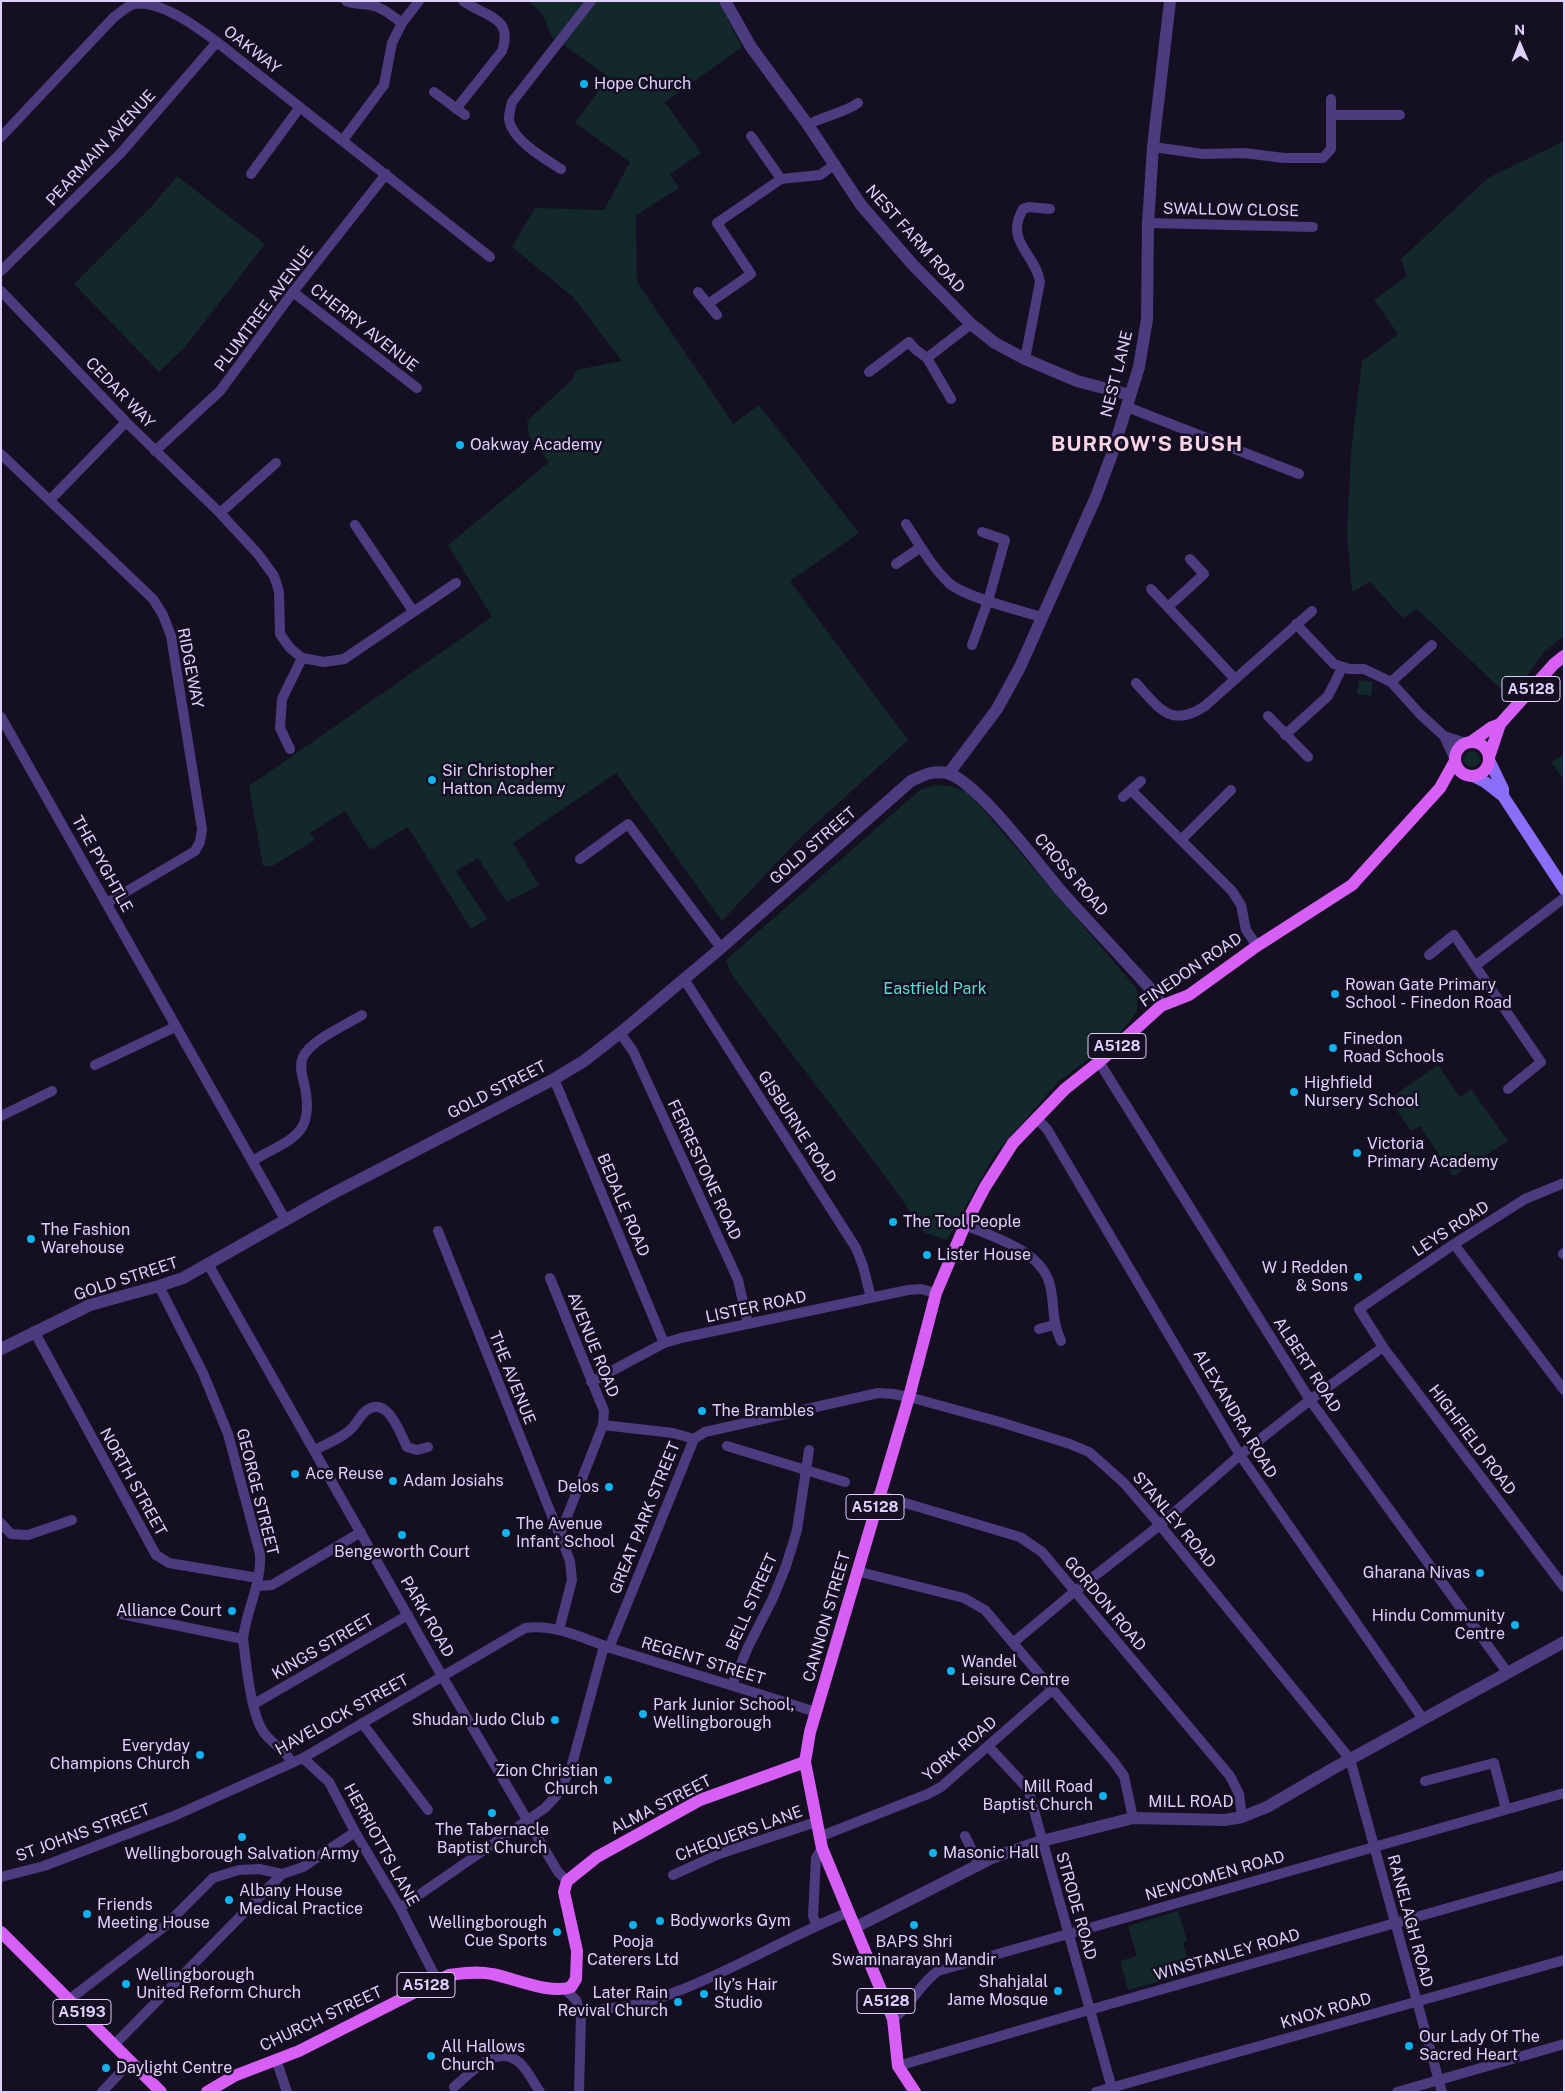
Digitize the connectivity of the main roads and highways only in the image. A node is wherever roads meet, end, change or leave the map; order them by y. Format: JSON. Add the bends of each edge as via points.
{"nodes":[{"id":1,"x":1564,"y":656,"type":"edge"},
{"id":2,"x":1500,"y":724,"type":"junction"},
{"id":3,"x":1469,"y":743,"type":"junction"},
{"id":4,"x":1489,"y":759,"type":"junction"},
{"id":5,"x":1455,"y":761,"type":"junction"},
{"id":6,"x":1471,"y":776,"type":"junction"},
{"id":7,"x":1440,"y":788,"type":"junction"},
{"id":8,"x":1503,"y":796,"type":"junction"},
{"id":9,"x":1564,"y":889,"type":"edge"},
{"id":10,"x":909,"y":1396,"type":"joint"},
{"id":11,"x":805,"y":1762,"type":"junction"},
{"id":12,"x":1,"y":1932,"type":"edge"},
{"id":13,"x":566,"y":1989,"type":"joint"},
{"id":14,"x":161,"y":2092,"type":"edge"},
{"id":15,"x":207,"y":2092,"type":"edge"},
{"id":16,"x":915,"y":2092,"type":"edge"}],
"edges":[{"from":1,"to":2,"type":"main road","number":"A5128"},
{"from":2,"to":3,"type":"main road","number":"A5128"},
{"from":2,"to":4,"type":"main road","number":"A5128"},
{"from":3,"to":4,"type":"main road","via":[[1481,745]]},
{"from":3,"to":5,"type":"main road","via":[[1458,750]]},
{"from":4,"to":6,"type":"main road","via":[[1482,772]]},
{"from":4,"to":8,"type":"main road"},
{"from":5,"to":6,"type":"main road","via":[[1459,771]]},
{"from":5,"to":7,"type":"main road","name":"FINEDON ROAD","number":"A5128"},
{"from":6,"to":7,"type":"main road","name":"FINEDON ROAD","number":"A5128"},
{"from":6,"to":8,"type":"main road"},
{"from":7,"to":10,"type":"main road","name":"FINEDON ROAD","number":"A5128","via":[[1352,885],[1257,946],[1189,995],[1161,1006],[1065,1089],[1013,1143],[965,1225],[936,1293]]},
{"from":8,"to":9,"type":"main road"},
{"from":10,"to":11,"type":"main road","name":"CANNON STREET","number":"A5128","via":[[856,1571],[809,1737]]},
{"from":11,"to":13,"type":"main road","name":"ALMA STREET","via":[[700,1800],[597,1857],[567,1881],[564,1892],[577,1951],[576,1979]]},
{"from":11,"to":16,"type":"main road","name":"CANNON STREET","number":"A5128","via":[[821,1842],[893,2019],[898,2066]]},
{"from":12,"to":14,"type":"main road","number":"A5193"},
{"from":13,"to":15,"type":"main road","name":"CHURCH STREET","number":"A5128","via":[[490,1973],[449,1975],[299,2051],[234,2076]]}]}
